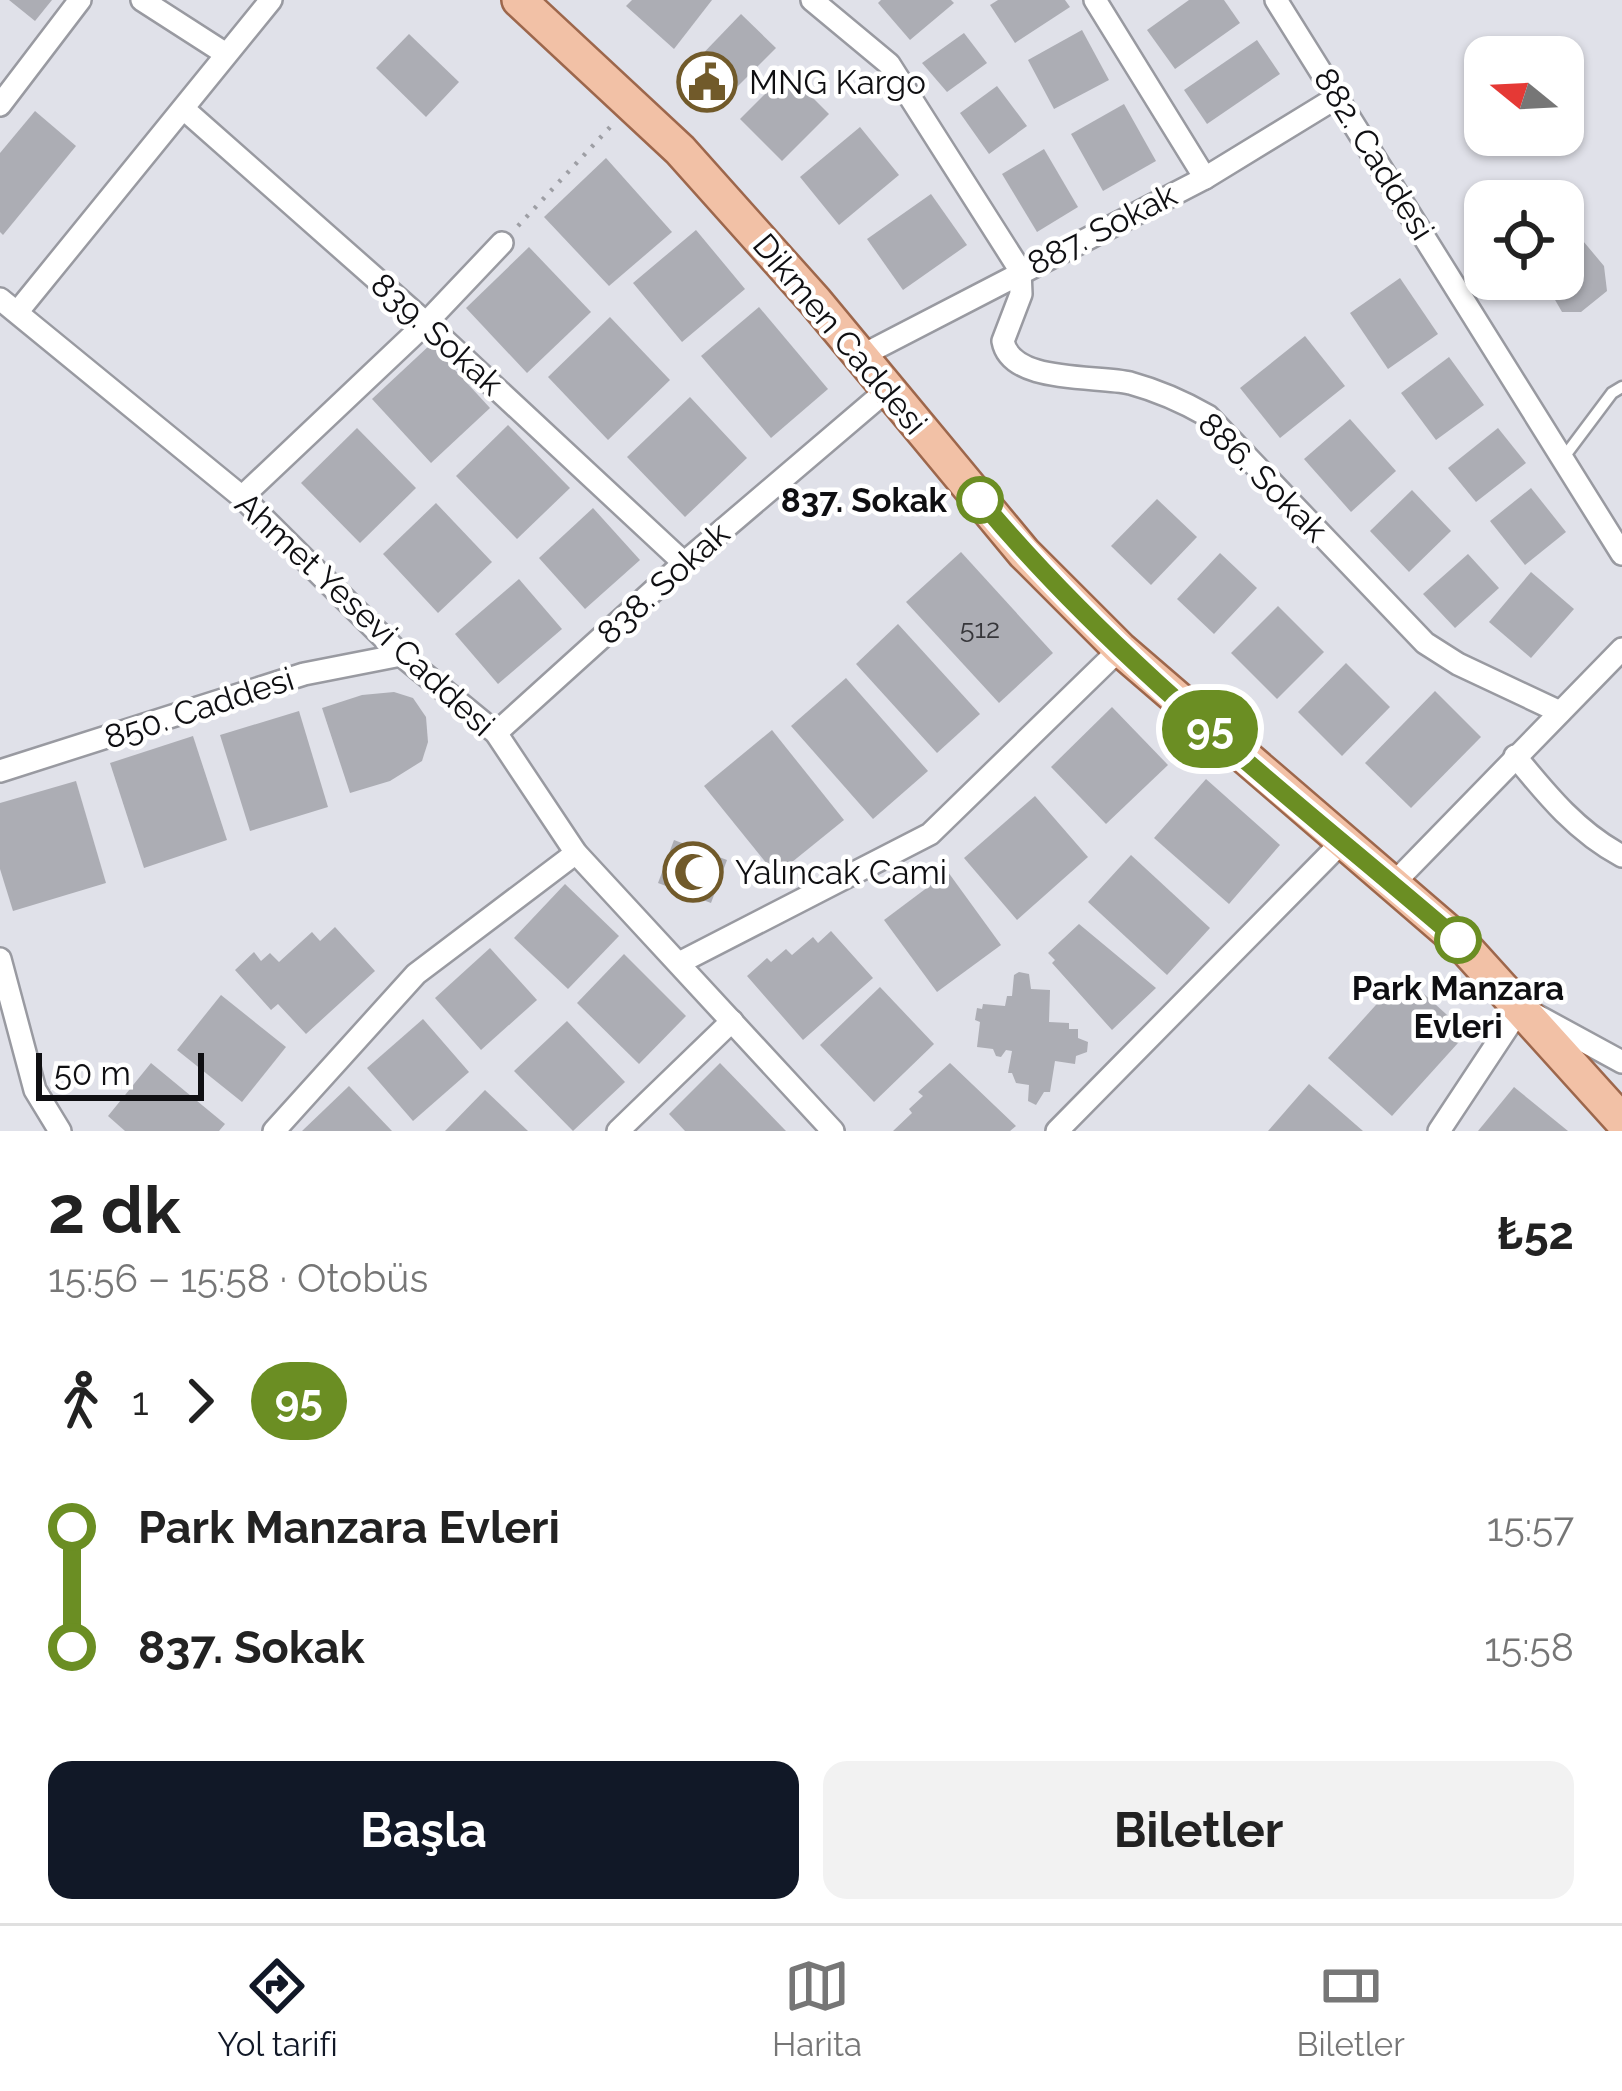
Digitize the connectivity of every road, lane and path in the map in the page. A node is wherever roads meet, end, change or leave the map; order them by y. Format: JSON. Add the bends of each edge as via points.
{"nodes":[{"id":1,"x":80,"y":0,"type":"edge"},
{"id":2,"x":142,"y":0,"type":"edge"},
{"id":3,"x":271,"y":0,"type":"edge"},
{"id":4,"x":519,"y":0,"type":"edge"},
{"id":5,"x":812,"y":0,"type":"edge"},
{"id":6,"x":1095,"y":0,"type":"edge"},
{"id":7,"x":1277,"y":0,"type":"edge"},
{"id":8,"x":226,"y":54,"type":"junction"},
{"id":9,"x":1339,"y":96,"type":"junction"},
{"id":10,"x":632,"y":104,"type":"junction"},
{"id":11,"x":0,"y":105,"type":"edge"},
{"id":12,"x":185,"y":110,"type":"junction"},
{"id":13,"x":1205,"y":178,"type":"junction"},
{"id":14,"x":502,"y":244,"type":"joint"},
{"id":15,"x":1020,"y":270,"type":"junction"},
{"id":16,"x":9,"y":304,"type":"edge"},
{"id":17,"x":426,"y":322,"type":"junction"},
{"id":18,"x":861,"y":356,"type":"junction"},
{"id":19,"x":1622,"y":387,"type":"edge"},
{"id":20,"x":887,"y":389,"type":"junction"},
{"id":21,"x":1564,"y":457,"type":"junction"},
{"id":22,"x":242,"y":497,"type":"junction"},
{"id":23,"x":1622,"y":554,"type":"edge"},
{"id":24,"x":684,"y":563,"type":"junction"},
{"id":25,"x":1120,"y":649,"type":"junction"},
{"id":26,"x":1622,"y":649,"type":"edge"},
{"id":27,"x":401,"y":655,"type":"junction"},
{"id":28,"x":1560,"y":712,"type":"junction"},
{"id":29,"x":496,"y":733,"type":"junction"},
{"id":30,"x":1515,"y":756,"type":"junction"},
{"id":31,"x":0,"y":771,"type":"edge"},
{"id":32,"x":1342,"y":842,"type":"junction"},
{"id":33,"x":576,"y":853,"type":"junction"},
{"id":34,"x":1622,"y":856,"type":"edge"},
{"id":35,"x":1393,"y":884,"type":"junction"},
{"id":36,"x":0,"y":958,"type":"edge"},
{"id":37,"x":679,"y":964,"type":"junction"},
{"id":38,"x":1521,"y":1007,"type":"junction"},
{"id":39,"x":731,"y":1021,"type":"junction"},
{"id":40,"x":1622,"y":1063,"type":"edge"},
{"id":41,"x":1622,"y":1121,"type":"edge"},
{"id":42,"x":60,"y":1131,"type":"edge"},
{"id":43,"x":274,"y":1131,"type":"edge"},
{"id":44,"x":619,"y":1131,"type":"edge"},
{"id":45,"x":833,"y":1131,"type":"edge"},
{"id":46,"x":1057,"y":1131,"type":"edge"},
{"id":47,"x":1439,"y":1131,"type":"edge"}],
"edges":[{"from":1,"to":11,"type":"street"},
{"from":2,"to":8,"type":"street"},
{"from":3,"to":8,"type":"street"},
{"from":4,"to":10,"type":"main road","name":"Dikmen Caddesi"},
{"from":5,"to":15,"type":"street","via":[[889,64]]},
{"from":6,"to":13,"type":"street"},
{"from":7,"to":9,"type":"street","name":"882. Caddesi"},
{"from":8,"to":12,"type":"street"},
{"from":9,"to":13,"type":"street","name":"887. Sokak"},
{"from":9,"to":21,"type":"street","name":"882. Caddesi"},
{"from":10,"to":14,"type":"path"},
{"from":10,"to":18,"type":"main road","name":"Dikmen Caddesi"},
{"from":12,"to":16,"type":"street"},
{"from":12,"to":17,"type":"street","name":"839. Sokak"},
{"from":13,"to":15,"type":"street","name":"887. Sokak"},
{"from":14,"to":17,"type":"street"},
{"from":15,"to":18,"type":"street","name":"887. Sokak"},
{"from":15,"to":28,"type":"street","name":"886. Sokak","via":[[1021,294],[1003,341],[1016,362],[1169,394],[1208,416],[1426,643]]},
{"from":16,"to":22,"type":"street","name":"Ahmet Yesevi Caddesi"},
{"from":17,"to":22,"type":"street"},
{"from":17,"to":24,"type":"street","name":"839. Sokak"},
{"from":18,"to":20,"type":"main road","name":"Dikmen Caddesi"},
{"from":19,"to":21,"type":"lane"},
{"from":20,"to":24,"type":"street","name":"838. Sokak"},
{"from":20,"to":25,"type":"main road","name":"Dikmen Caddesi","via":[[1024,553]]},
{"from":21,"to":23,"type":"street","name":"882. Caddesi"},
{"from":22,"to":27,"type":"street","name":"Ahmet Yesevi Caddesi"},
{"from":24,"to":29,"type":"street","name":"838. Sokak"},
{"from":25,"to":32,"type":"main road","name":"Dikmen Caddesi"},
{"from":25,"to":37,"type":"street","via":[[929,834]]},
{"from":26,"to":28,"type":"street"},
{"from":27,"to":29,"type":"street","name":"Ahmet Yesevi Caddesi"},
{"from":27,"to":31,"type":"street","name":"850. Caddesi","via":[[304,674]]},
{"from":28,"to":30,"type":"street"},
{"from":29,"to":33,"type":"street","name":"Ahmet Yesevi Caddesi"},
{"from":30,"to":34,"type":"street","via":[[1558,807]]},
{"from":30,"to":35,"type":"street"},
{"from":32,"to":35,"type":"main road","name":"Dikmen Caddesi"},
{"from":32,"to":46,"type":"street"},
{"from":33,"to":37,"type":"street","name":"Ahmet Yesevi Caddesi"},
{"from":33,"to":43,"type":"street","via":[[416,974]]},
{"from":35,"to":38,"type":"main road","name":"Dikmen Caddesi"},
{"from":36,"to":42,"type":"street","via":[[35,1090]]},
{"from":37,"to":39,"type":"street","name":"Ahmet Yesevi Caddesi"},
{"from":38,"to":40,"type":"street"},
{"from":38,"to":41,"type":"main road","name":"Dikmen Caddesi"},
{"from":38,"to":47,"type":"street"},
{"from":39,"to":44,"type":"street"},
{"from":39,"to":45,"type":"street","name":"Ahmet Yesevi Caddesi"}]}
